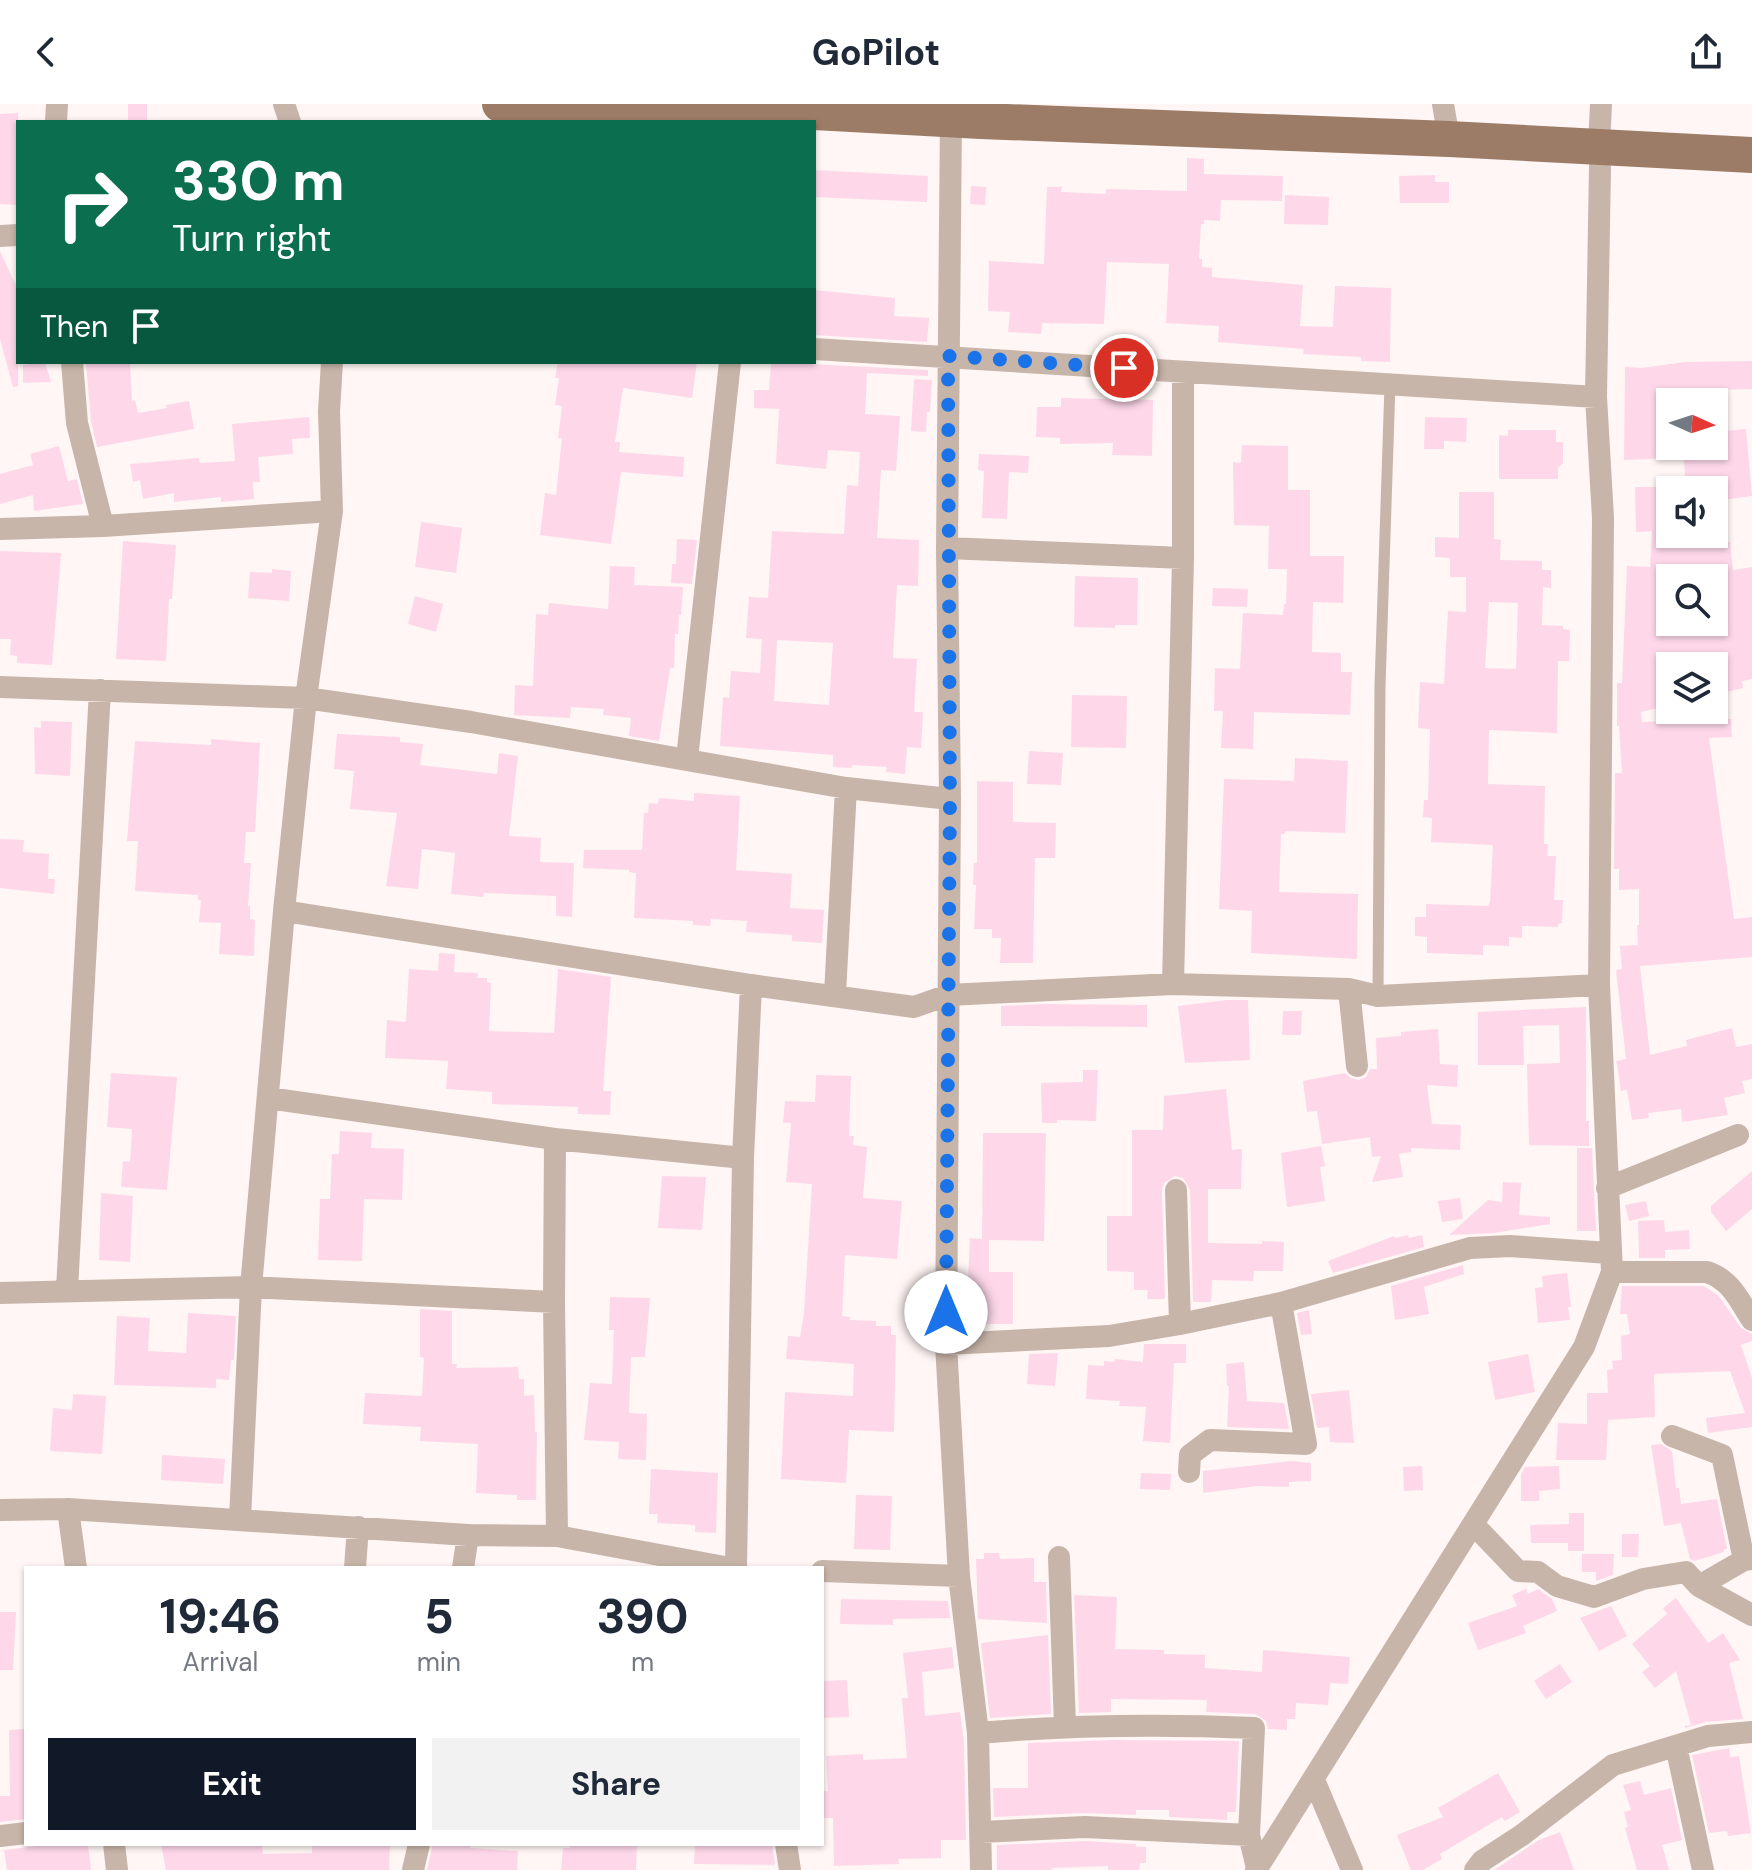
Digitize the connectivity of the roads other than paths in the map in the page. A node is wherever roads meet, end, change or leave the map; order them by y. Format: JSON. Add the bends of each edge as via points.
{"nodes":[{"id":1,"x":500,"y":104,"type":"edge"},
{"id":2,"x":668,"y":104,"type":"edge"},
{"id":3,"x":1443,"y":104,"type":"edge"},
{"id":4,"x":1601,"y":104,"type":"edge"},
{"id":5,"x":635,"y":120,"type":"edge"},
{"id":6,"x":950,"y":129,"type":"junction"},
{"id":7,"x":816,"y":133,"type":"edge"},
{"id":8,"x":1449,"y":139,"type":"junction"},
{"id":9,"x":1752,"y":155,"type":"edge"},
{"id":10,"x":1600,"y":156,"type":"junction"},
{"id":11,"x":1752,"y":178,"type":"edge"},
{"id":12,"x":816,"y":349,"type":"edge"},
{"id":13,"x":948,"y":356,"type":"junction"},
{"id":14,"x":72,"y":364,"type":"edge"},
{"id":15,"x":332,"y":364,"type":"edge"},
{"id":16,"x":730,"y":364,"type":"edge"},
{"id":17,"x":1183,"y":372,"type":"junction"},
{"id":18,"x":1390,"y":385,"type":"junction"},
{"id":19,"x":1596,"y":397,"type":"junction"},
{"id":20,"x":332,"y":511,"type":"junction"},
{"id":21,"x":103,"y":526,"type":"junction"},
{"id":22,"x":0,"y":529,"type":"edge"},
{"id":23,"x":947,"y":548,"type":"junction"},
{"id":24,"x":1183,"y":558,"type":"junction"},
{"id":25,"x":0,"y":687,"type":"edge"},
{"id":26,"x":100,"y":690,"type":"junction"},
{"id":27,"x":306,"y":698,"type":"junction"},
{"id":28,"x":687,"y":759,"type":"junction"},
{"id":29,"x":846,"y":788,"type":"junction"},
{"id":30,"x":950,"y":799,"type":"junction"},
{"id":31,"x":284,"y":911,"type":"junction"},
{"id":32,"x":1173,"y":984,"type":"junction"},
{"id":33,"x":751,"y":985,"type":"junction"},
{"id":34,"x":1599,"y":985,"type":"junction"},
{"id":35,"x":1349,"y":989,"type":"junction"},
{"id":36,"x":835,"y":994,"type":"junction"},
{"id":37,"x":948,"y":995,"type":"junction"},
{"id":38,"x":1378,"y":996,"type":"junction"},
{"id":39,"x":1357,"y":1066,"type":"dead end"},
{"id":40,"x":268,"y":1098,"type":"junction"},
{"id":41,"x":1738,"y":1135,"type":"dead end"},
{"id":42,"x":555,"y":1139,"type":"junction"},
{"id":43,"x":743,"y":1158,"type":"junction"},
{"id":44,"x":1607,"y":1188,"type":"junction"},
{"id":45,"x":1176,"y":1190,"type":"dead end"},
{"id":46,"x":1611,"y":1262,"type":"junction"},
{"id":47,"x":251,"y":1287,"type":"junction"},
{"id":48,"x":67,"y":1289,"type":"junction"},
{"id":49,"x":0,"y":1293,"type":"edge"},
{"id":50,"x":554,"y":1302,"type":"junction"},
{"id":51,"x":1281,"y":1303,"type":"junction"},
{"id":52,"x":1752,"y":1320,"type":"edge"},
{"id":53,"x":1180,"y":1324,"type":"junction"},
{"id":54,"x":946,"y":1344,"type":"junction"},
{"id":55,"x":1672,"y":1436,"type":"dead end"},
{"id":56,"x":1189,"y":1472,"type":"dead end"},
{"id":57,"x":68,"y":1509,"type":"junction"},
{"id":58,"x":0,"y":1510,"type":"edge"},
{"id":59,"x":240,"y":1519,"type":"junction"},
{"id":60,"x":1473,"y":1524,"type":"junction"},
{"id":61,"x":358,"y":1527,"type":"junction"},
{"id":62,"x":468,"y":1535,"type":"junction"},
{"id":63,"x":557,"y":1536,"type":"junction"},
{"id":64,"x":1059,"y":1557,"type":"dead end"},
{"id":65,"x":1748,"y":1560,"type":"edge"},
{"id":66,"x":689,"y":1564,"type":"edge"},
{"id":67,"x":76,"y":1566,"type":"edge"},
{"id":68,"x":355,"y":1566,"type":"edge"},
{"id":69,"x":463,"y":1566,"type":"edge"},
{"id":70,"x":711,"y":1566,"type":"edge"},
{"id":71,"x":733,"y":1566,"type":"edge"},
{"id":72,"x":824,"y":1571,"type":"edge"},
{"id":73,"x":959,"y":1576,"type":"junction"},
{"id":74,"x":1699,"y":1586,"type":"junction"},
{"id":75,"x":1752,"y":1615,"type":"edge"},
{"id":76,"x":1065,"y":1726,"type":"junction"},
{"id":77,"x":1752,"y":1732,"type":"edge"},
{"id":78,"x":978,"y":1733,"type":"junction"},
{"id":79,"x":1676,"y":1746,"type":"junction"},
{"id":80,"x":1314,"y":1780,"type":"junction"},
{"id":81,"x":981,"y":1832,"type":"junction"},
{"id":82,"x":24,"y":1833,"type":"edge"},
{"id":83,"x":1249,"y":1835,"type":"junction"},
{"id":84,"x":0,"y":1836,"type":"edge"},
{"id":85,"x":114,"y":1846,"type":"edge"},
{"id":86,"x":419,"y":1846,"type":"edge"},
{"id":87,"x":786,"y":1846,"type":"edge"},
{"id":88,"x":1256,"y":1869,"type":"edge"},
{"id":89,"x":117,"y":1870,"type":"edge"},
{"id":90,"x":413,"y":1870,"type":"edge"},
{"id":91,"x":790,"y":1870,"type":"edge"},
{"id":92,"x":981,"y":1870,"type":"edge"},
{"id":93,"x":1352,"y":1870,"type":"edge"},
{"id":94,"x":1475,"y":1870,"type":"edge"},
{"id":95,"x":1703,"y":1870,"type":"edge"}],
"edges":[{"from":1,"to":5,"type":"main road"},
{"from":2,"to":6,"type":"main road"},
{"from":3,"to":8,"type":"street"},
{"from":4,"to":10,"type":"street"},
{"from":6,"to":7,"type":"main road"},
{"from":6,"to":8,"type":"main road","via":[[1084,126]]},
{"from":6,"to":10,"type":"main road","via":[[1450,162]]},
{"from":6,"to":13,"type":"street"},
{"from":8,"to":10,"type":"main road"},
{"from":9,"to":10,"type":"main road"},
{"from":10,"to":11,"type":"main road"},
{"from":10,"to":19,"type":"street"},
{"from":12,"to":13,"type":"street"},
{"from":13,"to":17,"type":"street"},
{"from":13,"to":23,"type":"street"},
{"from":14,"to":21,"type":"street","via":[[77,423]]},
{"from":15,"to":20,"type":"street"},
{"from":16,"to":28,"type":"street"},
{"from":17,"to":18,"type":"street"},
{"from":17,"to":24,"type":"street"},
{"from":18,"to":19,"type":"street"},
{"from":18,"to":38,"type":"lane","via":[[1380,686]]},
{"from":19,"to":34,"type":"street","via":[[1603,518]]},
{"from":20,"to":21,"type":"street"},
{"from":20,"to":27,"type":"street"},
{"from":21,"to":22,"type":"street"},
{"from":23,"to":24,"type":"street"},
{"from":23,"to":30,"type":"street"},
{"from":24,"to":32,"type":"street"},
{"from":25,"to":26,"type":"street"},
{"from":26,"to":27,"type":"street"},
{"from":26,"to":48,"type":"street"},
{"from":27,"to":28,"type":"street"},
{"from":27,"to":31,"type":"street"},
{"from":28,"to":29,"type":"street"},
{"from":29,"to":30,"type":"street"},
{"from":29,"to":36,"type":"street"},
{"from":30,"to":37,"type":"street"},
{"from":31,"to":33,"type":"street"},
{"from":31,"to":40,"type":"street"},
{"from":32,"to":35,"type":"street"},
{"from":32,"to":37,"type":"street"},
{"from":33,"to":36,"type":"street"},
{"from":33,"to":43,"type":"street"},
{"from":34,"to":38,"type":"street"},
{"from":34,"to":44,"type":"street"},
{"from":35,"to":38,"type":"street"},
{"from":35,"to":39,"type":"street"},
{"from":36,"to":37,"type":"street","via":[[914,1007]]},
{"from":37,"to":54,"type":"street"},
{"from":40,"to":42,"type":"street"},
{"from":40,"to":47,"type":"street"},
{"from":41,"to":44,"type":"street"},
{"from":42,"to":43,"type":"street"},
{"from":42,"to":50,"type":"street"},
{"from":43,"to":71,"type":"street"},
{"from":44,"to":46,"type":"street"},
{"from":45,"to":53,"type":"street"},
{"from":46,"to":51,"type":"street","via":[[1510,1246],[1470,1248]]},
{"from":46,"to":52,"type":"street","via":[[1719,1276]]},
{"from":46,"to":60,"type":"street","via":[[1584,1347]]},
{"from":47,"to":48,"type":"street"},
{"from":47,"to":50,"type":"street"},
{"from":47,"to":59,"type":"street"},
{"from":48,"to":49,"type":"street"},
{"from":50,"to":63,"type":"street"},
{"from":51,"to":53,"type":"street"},
{"from":51,"to":56,"type":"street","via":[[1306,1444],[1210,1440],[1190,1455]]},
{"from":53,"to":54,"type":"street","via":[[1109,1336]]},
{"from":54,"to":73,"type":"street"},
{"from":55,"to":65,"type":"street","via":[[1722,1455]]},
{"from":57,"to":58,"type":"street"},
{"from":57,"to":59,"type":"street"},
{"from":57,"to":67,"type":"street"},
{"from":59,"to":61,"type":"street"},
{"from":60,"to":74,"type":"street","via":[[1518,1571],[1538,1572],[1557,1586],[1594,1597],[1643,1579],[1686,1572]]},
{"from":60,"to":80,"type":"street"},
{"from":61,"to":62,"type":"street"},
{"from":61,"to":68,"type":"street"},
{"from":62,"to":63,"type":"street"},
{"from":62,"to":69,"type":"street"},
{"from":63,"to":66,"type":"street"},
{"from":64,"to":76,"type":"street"},
{"from":65,"to":74,"type":"street"},
{"from":66,"to":70,"type":"street"},
{"from":72,"to":73,"type":"street"},
{"from":73,"to":78,"type":"street"},
{"from":74,"to":75,"type":"street"},
{"from":76,"to":78,"type":"street"},
{"from":76,"to":83,"type":"street","via":[[1254,1728]]},
{"from":77,"to":79,"type":"street","via":[[1708,1736]]},
{"from":78,"to":81,"type":"street"},
{"from":79,"to":94,"type":"street","via":[[1613,1765]]},
{"from":79,"to":95,"type":"street"},
{"from":80,"to":88,"type":"street"},
{"from":80,"to":93,"type":"street"},
{"from":81,"to":83,"type":"street","via":[[1085,1827]]},
{"from":81,"to":92,"type":"street"},
{"from":82,"to":84,"type":"street"},
{"from":83,"to":88,"type":"street"},
{"from":85,"to":89,"type":"street"},
{"from":86,"to":90,"type":"street"},
{"from":87,"to":91,"type":"street"}]}
